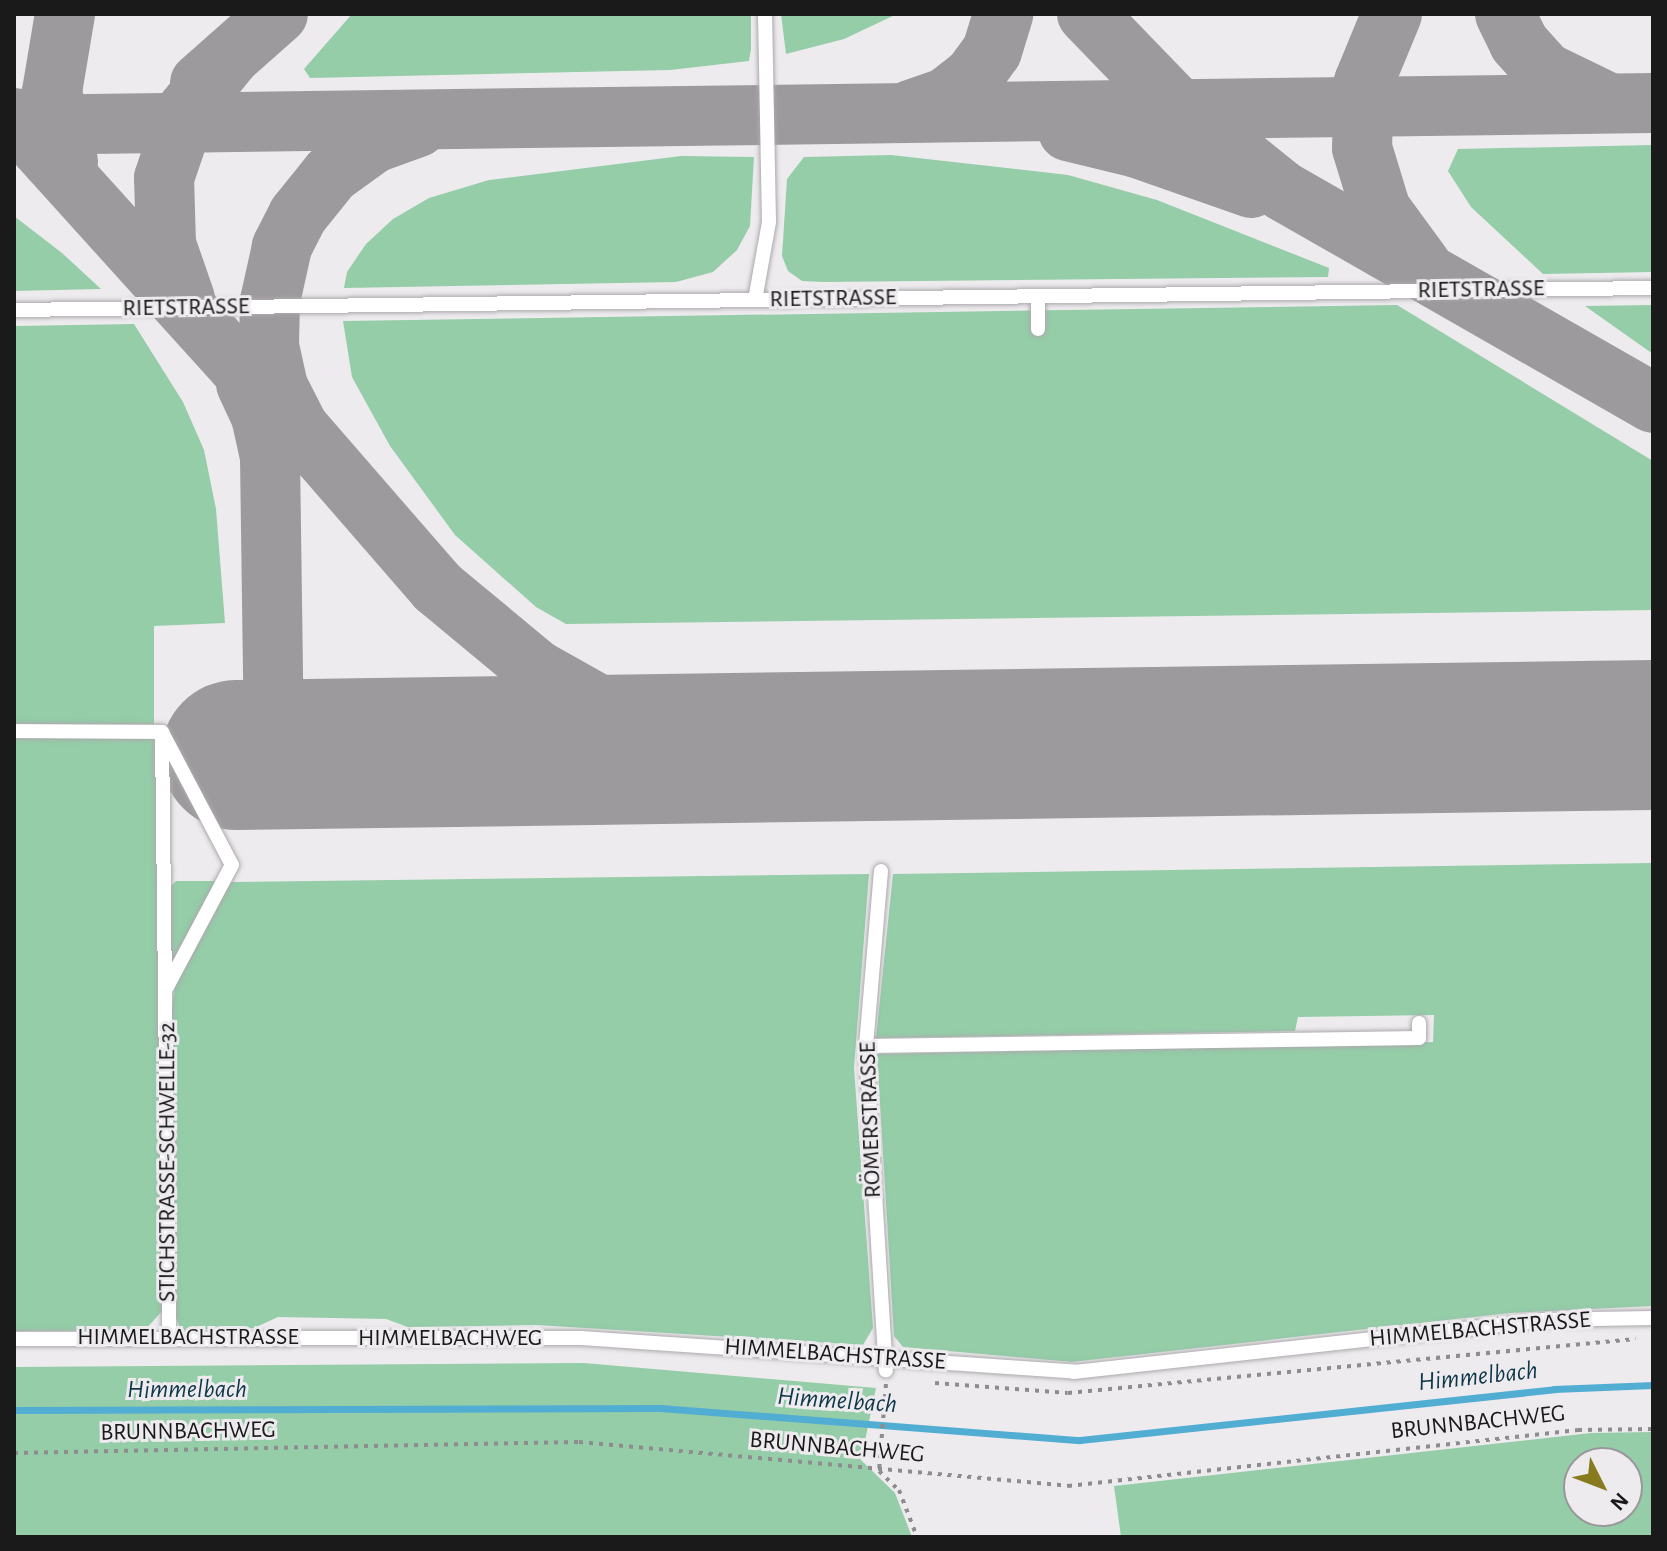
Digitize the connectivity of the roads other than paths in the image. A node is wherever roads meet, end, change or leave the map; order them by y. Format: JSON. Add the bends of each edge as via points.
{"nodes":[{"id":1,"x":765,"y":14,"type":"edge"},
{"id":2,"x":1653,"y":288,"type":"edge"},
{"id":3,"x":1038,"y":296,"type":"junction"},
{"id":4,"x":755,"y":300,"type":"junction"},
{"id":5,"x":14,"y":310,"type":"edge"},
{"id":6,"x":1038,"y":329,"type":"dead end"},
{"id":7,"x":14,"y":731,"type":"edge"},
{"id":8,"x":162,"y":732,"type":"junction"},
{"id":9,"x":881,"y":871,"type":"dead end"},
{"id":10,"x":167,"y":987,"type":"junction"},
{"id":11,"x":1419,"y":1023,"type":"dead end"},
{"id":12,"x":866,"y":1046,"type":"junction"},
{"id":13,"x":1653,"y":1318,"type":"edge"},
{"id":14,"x":169,"y":1337,"type":"junction"},
{"id":15,"x":14,"y":1339,"type":"edge"},
{"id":16,"x":887,"y":1364,"type":"junction"}],
"edges":[{"from":1,"to":4,"type":"lane","via":[[769,222]]},
{"from":2,"to":3,"type":"lane","name":"RIETSTRASSE"},
{"from":3,"to":4,"type":"lane","name":"RIETSTRASSE"},
{"from":3,"to":6,"type":"lane"},
{"from":4,"to":5,"type":"lane","name":"RIETSTRASSE"},
{"from":7,"to":8,"type":"lane"},
{"from":8,"to":10,"type":"lane","name":"STICHSTRASSE-SCHWELLE-32"},
{"from":8,"to":10,"type":"lane","name":"STICHSTRASSE-SCHWELLE-32","via":[[232,865]]},
{"from":9,"to":12,"type":"lane","name":"RÖMERSTRASSE"},
{"from":10,"to":14,"type":"lane","name":"STICHSTRASSE-SCHWELLE-32"},
{"from":11,"to":12,"type":"lane","via":[[1419,1038],[1318,1032]]},
{"from":12,"to":16,"type":"lane","name":"RÖMERSTRASSE"},
{"from":13,"to":16,"type":"lane","name":"HIMMELBACHSTRASSE","via":[[1547,1320],[1097,1371]]},
{"from":14,"to":15,"type":"lane","name":"HIMMELBACHSTRASSE"},
{"from":14,"to":16,"type":"lane","name":"HIMMELBACHSTRASSE","via":[[554,1337]]}]}
